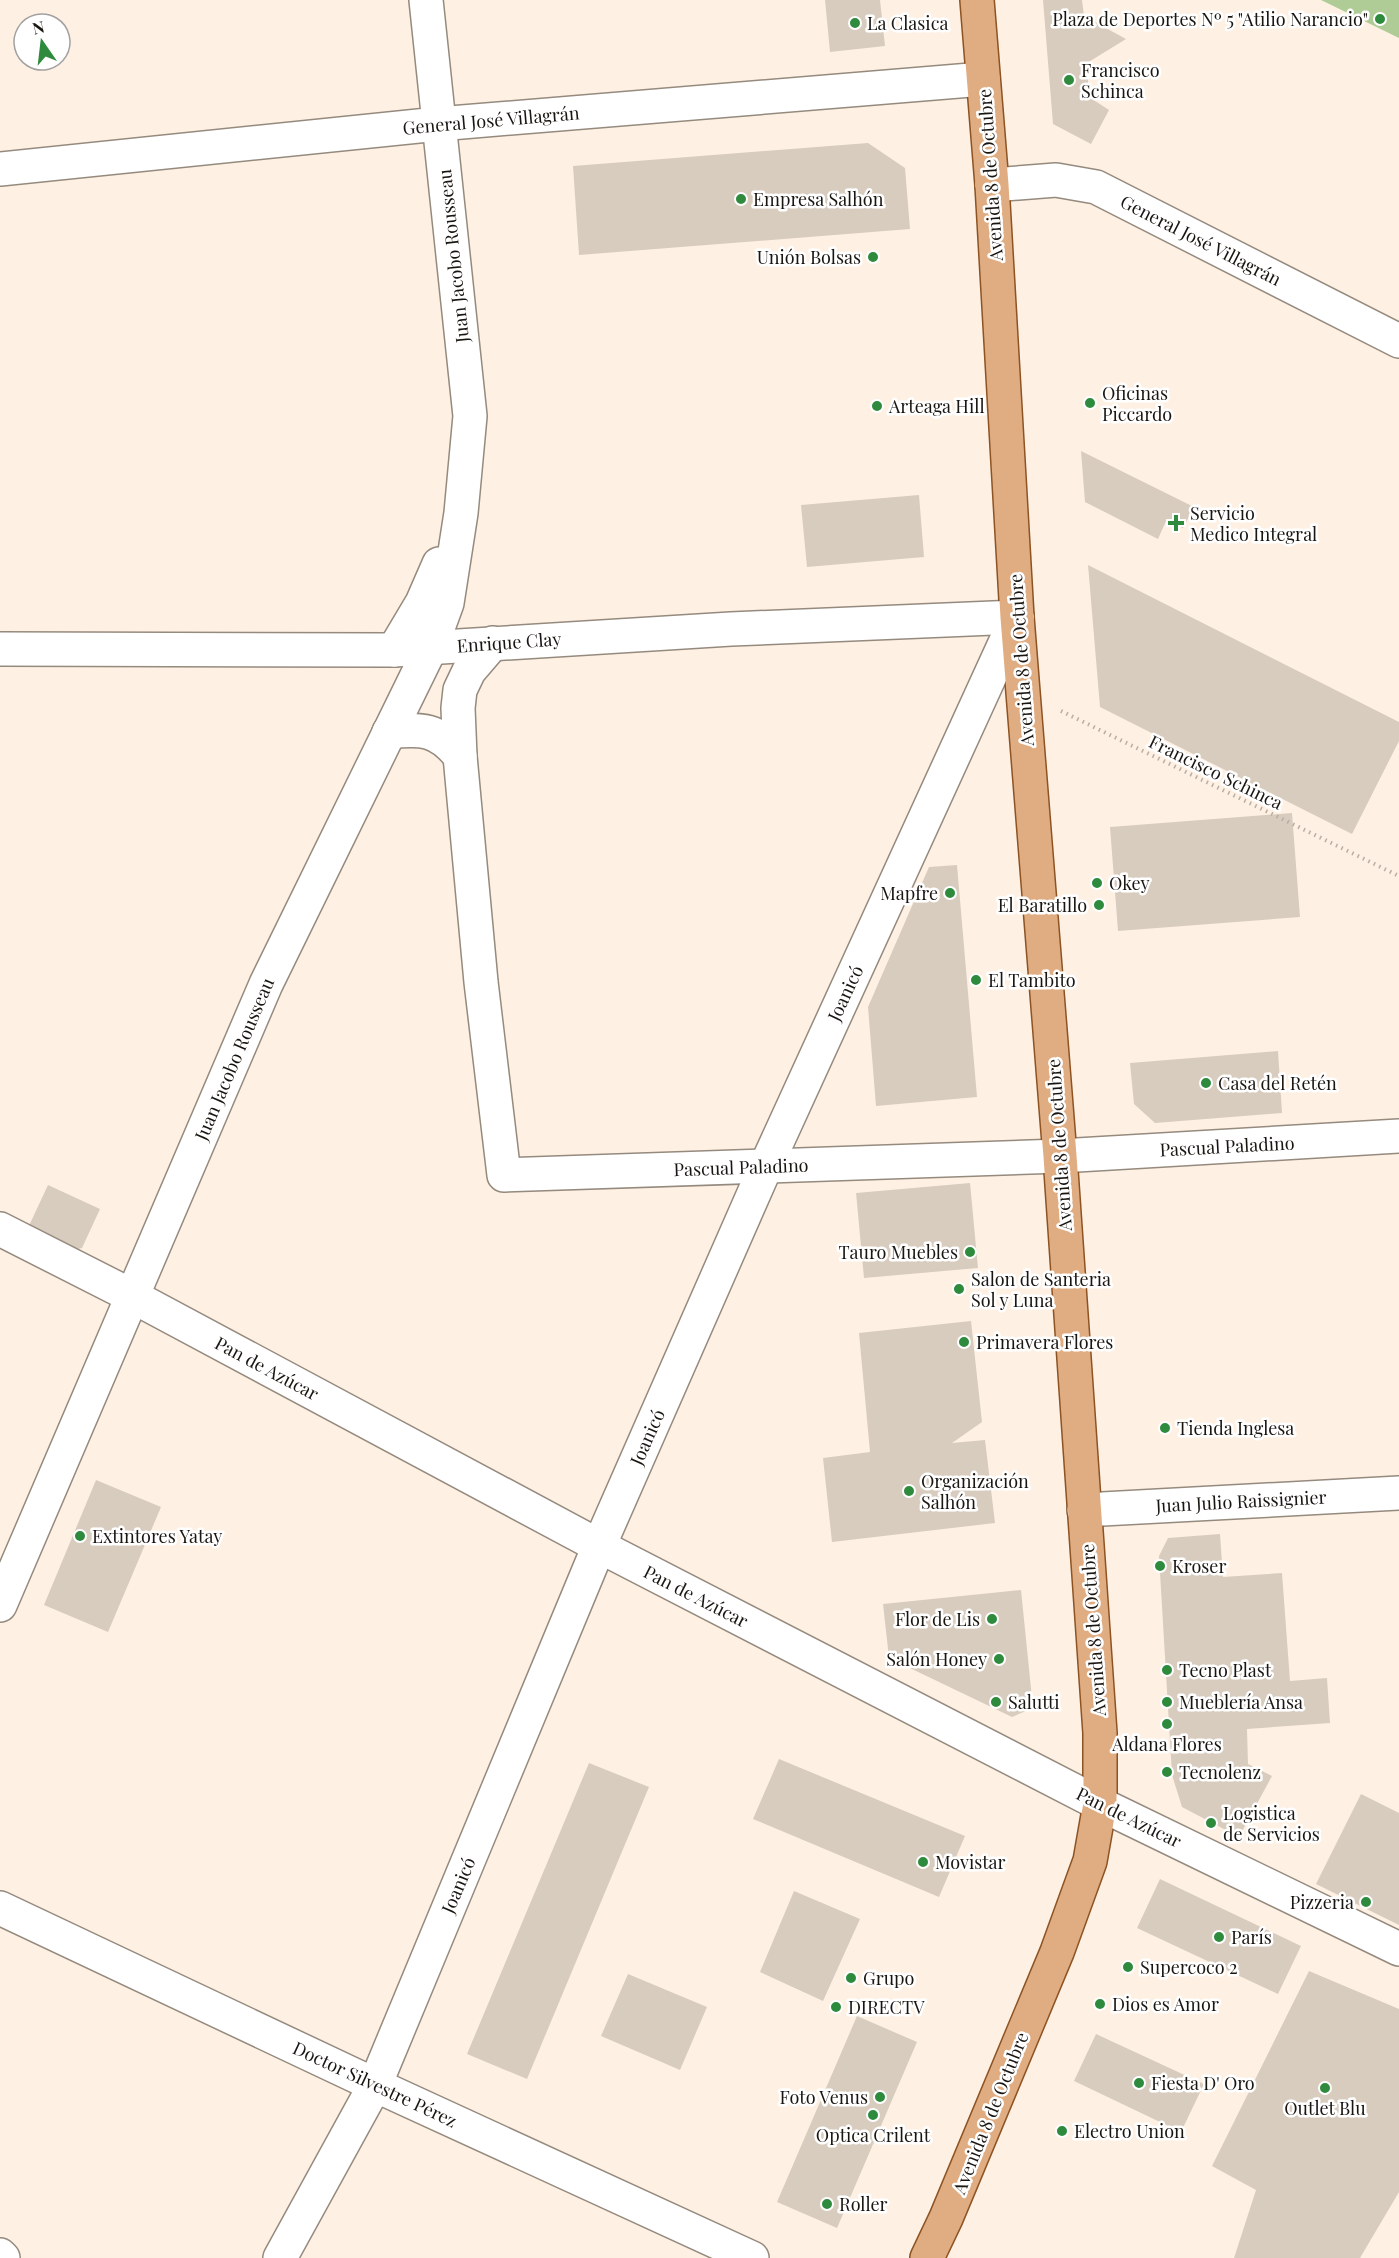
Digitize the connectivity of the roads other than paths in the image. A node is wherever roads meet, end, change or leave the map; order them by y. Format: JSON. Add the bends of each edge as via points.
{"nodes":[{"id":1,"x":426,"y":0,"type":"edge"},
{"id":2,"x":977,"y":0,"type":"edge"},
{"id":3,"x":983,"y":79,"type":"junction"},
{"id":4,"x":438,"y":124,"type":"junction"},
{"id":5,"x":0,"y":169,"type":"edge"},
{"id":6,"x":992,"y":185,"type":"junction"},
{"id":7,"x":1399,"y":340,"type":"edge"},
{"id":8,"x":461,"y":513,"type":"junction"},
{"id":9,"x":1017,"y":617,"type":"junction"},
{"id":10,"x":493,"y":643,"type":"junction"},
{"id":11,"x":431,"y":648,"type":"junction"},
{"id":12,"x":0,"y":649,"type":"edge"},
{"id":13,"x":394,"y":650,"type":"junction"},
{"id":14,"x":389,"y":732,"type":"junction"},
{"id":15,"x":460,"y":756,"type":"junction"},
{"id":16,"x":1399,"y":1136,"type":"edge"},
{"id":17,"x":1060,"y":1156,"type":"junction"},
{"id":18,"x":766,"y":1166,"type":"junction"},
{"id":19,"x":0,"y":1229,"type":"edge"},
{"id":20,"x":132,"y":1296,"type":"junction"},
{"id":21,"x":1399,"y":1493,"type":"edge"},
{"id":22,"x":1084,"y":1510,"type":"junction"},
{"id":23,"x":599,"y":1546,"type":"junction"},
{"id":24,"x":0,"y":1605,"type":"edge"},
{"id":25,"x":1100,"y":1804,"type":"junction"},
{"id":26,"x":0,"y":1908,"type":"edge"},
{"id":27,"x":1399,"y":1949,"type":"edge"},
{"id":28,"x":375,"y":2085,"type":"junction"},
{"id":29,"x":280,"y":2258,"type":"edge"},
{"id":30,"x":752,"y":2258,"type":"edge"},
{"id":31,"x":927,"y":2258,"type":"edge"}],
"edges":[{"from":1,"to":4,"type":"street","name":"Juan Jacobo Rousseau"},
{"from":2,"to":3,"type":"main road","name":"Avenida 8 de Octubre"},
{"from":3,"to":4,"type":"street","name":"General José Villagrán"},
{"from":3,"to":6,"type":"main road","name":"Avenida 8 de Octubre"},
{"from":4,"to":5,"type":"street","name":"General José Villagrán"},
{"from":4,"to":8,"type":"street","name":"Juan Jacobo Rousseau","via":[[470,416]]},
{"from":6,"to":7,"type":"street","name":"General José Villagrán","via":[[1056,180],[1096,187]]},
{"from":6,"to":9,"type":"main road","name":"Avenida 8 de Octubre"},
{"from":8,"to":11,"type":"street","name":"Juan Jacobo Rousseau","via":[[447,603]]},
{"from":8,"to":13,"type":"street","name":"Juan Jacobo Rousseau","via":[[422,603]]},
{"from":9,"to":10,"type":"street","name":"Enrique Clay"},
{"from":9,"to":17,"type":"main road","name":"Avenida 8 de Octubre"},
{"from":9,"to":18,"type":"street","name":"Joanicó"},
{"from":10,"to":11,"type":"street","name":"Enrique Clay"},
{"from":10,"to":15,"type":"street","name":"Pascual Paladino","via":[[469,671],[460,690]]},
{"from":11,"to":13,"type":"street","name":"Enrique Clay"},
{"from":11,"to":14,"type":"street","name":"Juan Jacobo Rousseau"},
{"from":12,"to":13,"type":"street","name":"Enrique Clay"},
{"from":14,"to":15,"type":"street","via":[[430,732],[444,739]]},
{"from":14,"to":20,"type":"street","name":"Juan Jacobo Rousseau","via":[[266,984]]},
{"from":15,"to":18,"type":"street","name":"Pascual Paladino","via":[[504,1175]]},
{"from":16,"to":17,"type":"street","name":"Pascual Paladino"},
{"from":17,"to":18,"type":"street","name":"Pascual Paladino"},
{"from":17,"to":22,"type":"main road","name":"Avenida 8 de Octubre"},
{"from":18,"to":23,"type":"street","name":"Joanicó"},
{"from":19,"to":20,"type":"street","name":"Pan de Azúcar"},
{"from":20,"to":23,"type":"street","name":"Pan de Azúcar"},
{"from":20,"to":24,"type":"street","name":"Juan Jacobo Rousseau"},
{"from":21,"to":22,"type":"street","name":"Juan Julio Raissignier"},
{"from":22,"to":25,"type":"main road","name":"Avenida 8 de Octubre","via":[[1100,1733]]},
{"from":23,"to":25,"type":"street","name":"Pan de Azúcar"},
{"from":23,"to":28,"type":"street","name":"Joanicó"},
{"from":25,"to":27,"type":"street","name":"Pan de Azúcar"},
{"from":25,"to":31,"type":"main road","name":"Avenida 8 de Octubre","via":[[1090,1861],[1057,1952]]},
{"from":26,"to":28,"type":"street","name":"Doctor Silvestre Pérez"},
{"from":28,"to":29,"type":"street","name":"Joanicó"},
{"from":28,"to":30,"type":"street","name":"Doctor Silvestre Pérez"}]}
